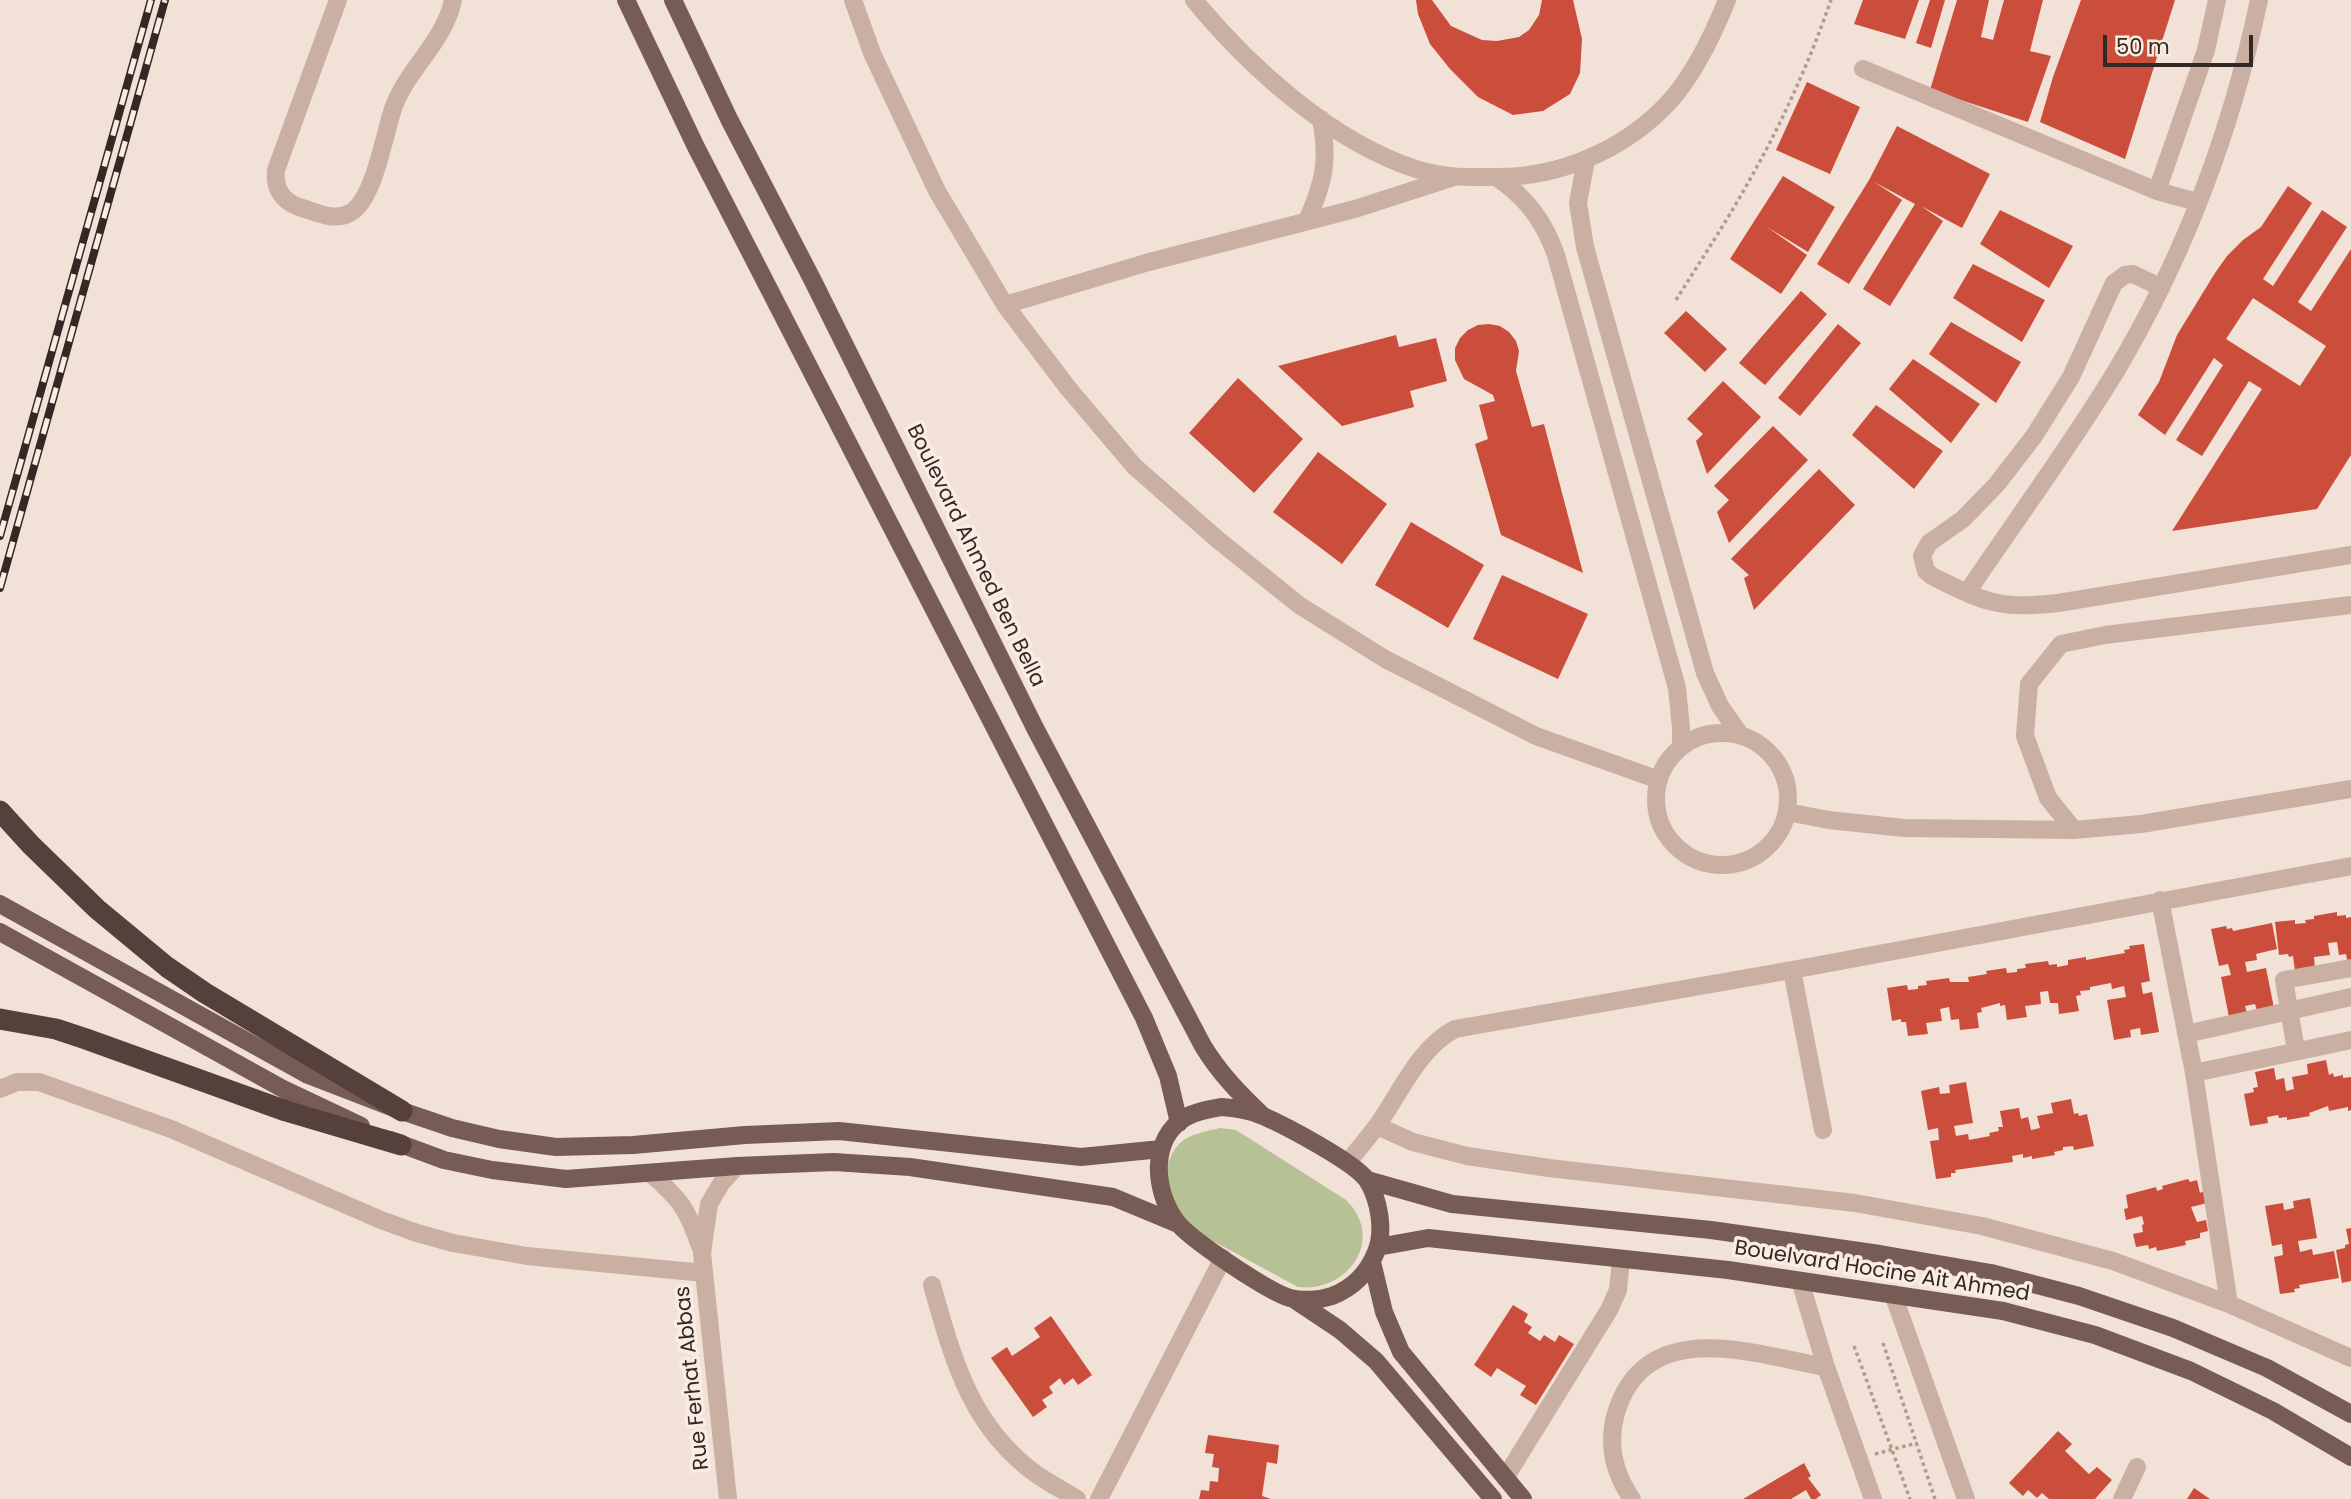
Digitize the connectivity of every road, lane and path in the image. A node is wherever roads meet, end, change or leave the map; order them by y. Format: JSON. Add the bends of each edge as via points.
{"nodes":[{"id":1,"x":338,"y":0,"type":"edge"},
{"id":2,"x":453,"y":0,"type":"edge"},
{"id":3,"x":626,"y":0,"type":"edge"},
{"id":4,"x":673,"y":0,"type":"edge"},
{"id":5,"x":853,"y":0,"type":"edge"},
{"id":6,"x":1194,"y":0,"type":"edge"},
{"id":7,"x":1727,"y":0,"type":"edge"},
{"id":8,"x":1831,"y":0,"type":"edge"},
{"id":9,"x":2217,"y":0,"type":"edge"},
{"id":10,"x":2259,"y":0,"type":"edge"},
{"id":11,"x":1864,"y":69,"type":"dead end"},
{"id":12,"x":1321,"y":119,"type":"junction"},
{"id":13,"x":1586,"y":160,"type":"junction"},
{"id":14,"x":1496,"y":177,"type":"junction"},
{"id":15,"x":1451,"y":178,"type":"junction"},
{"id":16,"x":2157,"y":191,"type":"junction"},
{"id":17,"x":2197,"y":202,"type":"junction"},
{"id":18,"x":1307,"y":221,"type":"junction"},
{"id":19,"x":2160,"y":287,"type":"junction"},
{"id":20,"x":1676,"y":300,"type":"dead end"},
{"id":21,"x":1005,"y":305,"type":"junction"},
{"id":22,"x":2351,"y":555,"type":"edge"},
{"id":23,"x":1968,"y":591,"type":"junction"},
{"id":24,"x":2351,"y":605,"type":"edge"},
{"id":25,"x":1741,"y":736,"type":"junction"},
{"id":26,"x":1681,"y":747,"type":"junction"},
{"id":27,"x":1659,"y":780,"type":"junction"},
{"id":28,"x":2351,"y":789,"type":"edge"},
{"id":29,"x":0,"y":810,"type":"edge"},
{"id":30,"x":1787,"y":812,"type":"junction"},
{"id":31,"x":2074,"y":830,"type":"junction"},
{"id":32,"x":2351,"y":866,"type":"edge"},
{"id":33,"x":2161,"y":900,"type":"junction"},
{"id":34,"x":0,"y":904,"type":"edge"},
{"id":35,"x":0,"y":932,"type":"edge"},
{"id":36,"x":2351,"y":968,"type":"edge"},
{"id":37,"x":1792,"y":970,"type":"junction"},
{"id":38,"x":2351,"y":997,"type":"edge"},
{"id":39,"x":2289,"y":1009,"type":"junction"},
{"id":40,"x":0,"y":1019,"type":"edge"},
{"id":41,"x":2186,"y":1034,"type":"junction"},
{"id":42,"x":2351,"y":1040,"type":"edge"},
{"id":43,"x":2296,"y":1050,"type":"junction"},
{"id":44,"x":2194,"y":1073,"type":"junction"},
{"id":45,"x":0,"y":1089,"type":"edge"},
{"id":46,"x":402,"y":1111,"type":"junction"},
{"id":47,"x":1263,"y":1116,"type":"junction"},
{"id":48,"x":1179,"y":1123,"type":"junction"},
{"id":49,"x":1377,"y":1126,"type":"junction"},
{"id":50,"x":1823,"y":1130,"type":"dead end"},
{"id":51,"x":401,"y":1145,"type":"junction"},
{"id":52,"x":1161,"y":1149,"type":"junction"},
{"id":53,"x":1348,"y":1162,"type":"junction"},
{"id":54,"x":737,"y":1166,"type":"junction"},
{"id":55,"x":650,"y":1173,"type":"junction"},
{"id":56,"x":1367,"y":1180,"type":"junction"},
{"id":57,"x":1178,"y":1224,"type":"junction"},
{"id":58,"x":702,"y":1253,"type":"junction"},
{"id":59,"x":1376,"y":1254,"type":"junction"},
{"id":60,"x":1223,"y":1258,"type":"junction"},
{"id":61,"x":1621,"y":1259,"type":"junction"},
{"id":62,"x":704,"y":1273,"type":"junction"},
{"id":63,"x":1800,"y":1281,"type":"junction"},
{"id":64,"x":932,"y":1285,"type":"dead end"},
{"id":65,"x":1893,"y":1294,"type":"junction"},
{"id":66,"x":1293,"y":1298,"type":"junction"},
{"id":67,"x":2229,"y":1304,"type":"junction"},
{"id":68,"x":1883,"y":1343,"type":"dead end"},
{"id":69,"x":1854,"y":1346,"type":"dead end"},
{"id":70,"x":2351,"y":1358,"type":"edge"},
{"id":71,"x":1826,"y":1367,"type":"junction"},
{"id":72,"x":2351,"y":1414,"type":"edge"},
{"id":73,"x":1917,"y":1443,"type":"junction"},
{"id":74,"x":1892,"y":1450,"type":"junction"},
{"id":75,"x":2351,"y":1457,"type":"edge"},
{"id":76,"x":1859,"y":1459,"type":"junction"},
{"id":77,"x":2137,"y":1467,"type":"dead end"},
{"id":78,"x":1504,"y":1478,"type":"junction"},
{"id":79,"x":1492,"y":1498,"type":"edge"},
{"id":80,"x":728,"y":1499,"type":"edge"},
{"id":81,"x":1077,"y":1499,"type":"edge"},
{"id":82,"x":1099,"y":1499,"type":"edge"},
{"id":83,"x":1523,"y":1499,"type":"edge"},
{"id":84,"x":1632,"y":1499,"type":"edge"},
{"id":85,"x":1873,"y":1499,"type":"edge"},
{"id":86,"x":1910,"y":1499,"type":"edge"},
{"id":87,"x":1935,"y":1499,"type":"edge"},
{"id":88,"x":1966,"y":1499,"type":"edge"},
{"id":89,"x":2122,"y":1499,"type":"edge"}],
"edges":[{"from":1,"to":2,"type":"street","via":[[275,178],[279,192],[291,204],[331,217],[350,213],[364,199],[398,97],[440,35]]},
{"from":3,"to":48,"type":"main road","via":[[1144,1018],[1168,1076]]},
{"from":4,"to":47,"type":"main road","name":"Boulevard Ahmed Ben Bella","via":[[1035,728],[1203,1046],[1232,1087]]},
{"from":5,"to":21,"type":"street","via":[[872,53],[937,191]]},
{"from":6,"to":12,"type":"street","via":[[1257,68]]},
{"from":7,"to":13,"type":"street","via":[[1708,43],[1670,100],[1630,134]]},
{"from":8,"to":20,"type":"path","via":[[1774,135]]},
{"from":9,"to":16,"type":"street","via":[[2206,50]]},
{"from":10,"to":17,"type":"street","via":[[2239,86]]},
{"from":11,"to":16,"type":"street"},
{"from":12,"to":15,"type":"street","via":[[1387,157]]},
{"from":12,"to":18,"type":"street","via":[[1326,161]]},
{"from":13,"to":14,"type":"street","via":[[1542,173]]},
{"from":13,"to":25,"type":"street","via":[[1578,204],[1585,247],[1705,673]]},
{"from":14,"to":15,"type":"street"},
{"from":14,"to":26,"type":"street","via":[[1538,216],[1556,255],[1677,688]]},
{"from":15,"to":18,"type":"street"},
{"from":16,"to":17,"type":"street"},
{"from":17,"to":19,"type":"street"},
{"from":18,"to":21,"type":"street"},
{"from":19,"to":23,"type":"street","via":[[2095,404]]},
{"from":19,"to":23,"type":"street","via":[[2133,274],[2114,283],[2071,377],[2034,436],[1984,498],[1924,549],[1926,571]]},
{"from":21,"to":27,"type":"street","via":[[1134,466],[1299,605],[1385,659],[1536,736]]},
{"from":22,"to":23,"type":"street","via":[[2058,603],[2010,605]]},
{"from":24,"to":31,"type":"street","via":[[2061,644],[2029,684],[2025,736],[2048,798]]},
{"from":25,"to":26,"type":"street","via":[[1716,733]]},
{"from":25,"to":30,"type":"street","via":[[1763,747],[1779,765],[1787,788]]},
{"from":26,"to":27,"type":"street"},
{"from":27,"to":30,"type":"street","via":[[1657,807],[1665,832],[1683,852],[1707,863],[1733,864],[1758,855],[1777,836]]},
{"from":28,"to":31,"type":"street","via":[[2141,824]]},
{"from":29,"to":46,"type":"highway","via":[[89,901],[167,967]]},
{"from":30,"to":31,"type":"street","via":[[1904,828]]},
{"from":32,"to":33,"type":"street"},
{"from":33,"to":37,"type":"street"},
{"from":33,"to":41,"type":"street"},
{"from":34,"to":46,"type":"main road","via":[[306,1074]]},
{"from":35,"to":51,"type":"main road","via":[[285,1090]]},
{"from":36,"to":39,"type":"street","via":[[2284,980]]},
{"from":37,"to":49,"type":"street","via":[[1455,1029],[1440,1036],[1427,1051]]},
{"from":37,"to":50,"type":"street"},
{"from":38,"to":39,"type":"street"},
{"from":39,"to":41,"type":"street"},
{"from":39,"to":43,"type":"street"},
{"from":40,"to":51,"type":"highway","via":[[56,1029],[286,1111]]},
{"from":41,"to":44,"type":"street"},
{"from":42,"to":43,"type":"street"},
{"from":43,"to":44,"type":"street"},
{"from":44,"to":67,"type":"street"},
{"from":45,"to":62,"type":"street","via":[[17,1082],[39,1082],[171,1129],[381,1220],[453,1243],[527,1256]]},
{"from":46,"to":52,"type":"main road","via":[[499,1139],[556,1147],[839,1131],[1072,1156]]},
{"from":47,"to":48,"type":"main road","via":[[1222,1107]]},
{"from":47,"to":53,"type":"main road"},
{"from":48,"to":52,"type":"main road"},
{"from":49,"to":53,"type":"street"},
{"from":49,"to":67,"type":"street","via":[[1413,1142],[1467,1156],[1855,1203],[1982,1226],[2113,1261]]},
{"from":51,"to":55,"type":"main road","via":[[492,1170],[566,1179]]},
{"from":52,"to":57,"type":"main road","via":[[1159,1184]]},
{"from":53,"to":56,"type":"main road"},
{"from":54,"to":55,"type":"main road"},
{"from":54,"to":57,"type":"main road","via":[[834,1162],[910,1167],[1113,1198]]},
{"from":54,"to":58,"type":"street","name":"Rue Ferhat Abbas","via":[[709,1204]]},
{"from":55,"to":58,"type":"street","name":"Rue Ferhat Abbas","via":[[686,1209]]},
{"from":56,"to":59,"type":"main road","via":[[1380,1227]]},
{"from":56,"to":72,"type":"main road","via":[[1452,1204],[1712,1230],[1991,1273],[2173,1328],[2267,1367]]},
{"from":57,"to":60,"type":"main road"},
{"from":58,"to":62,"type":"street","name":"Rue Ferhat Abbas"},
{"from":59,"to":61,"type":"main road","name":"Bouelvard Hocine Ait Ahmed","via":[[1428,1238]]},
{"from":59,"to":66,"type":"main road","via":[[1349,1287],[1312,1300]]},
{"from":59,"to":78,"type":"main road","via":[[1384,1312],[1401,1352]]},
{"from":60,"to":66,"type":"main road","via":[[1274,1292]]},
{"from":60,"to":82,"type":"street"},
{"from":61,"to":63,"type":"main road","name":"Bouelvard Hocine Ait Ahmed"},
{"from":61,"to":78,"type":"street","via":[[1618,1290],[1609,1310]]},
{"from":62,"to":80,"type":"street","name":"Rue Ferhat Abbas"},
{"from":63,"to":65,"type":"main road","name":"Bouelvard Hocine Ait Ahmed"},
{"from":63,"to":71,"type":"street"},
{"from":64,"to":81,"type":"street","via":[[953,1361],[970,1397],[1003,1443],[1035,1474]]},
{"from":65,"to":75,"type":"main road","name":"Bouelvard Hocine Ait Ahmed","via":[[2003,1311],[2095,1335],[2191,1371],[2273,1411]]},
{"from":65,"to":88,"type":"street"},
{"from":66,"to":79,"type":"main road","via":[[1376,1361]]},
{"from":67,"to":70,"type":"street"},
{"from":68,"to":73,"type":"path"},
{"from":69,"to":74,"type":"path"},
{"from":71,"to":76,"type":"street"},
{"from":71,"to":84,"type":"street","via":[[1716,1348],[1688,1348],[1661,1356],[1637,1372],[1622,1395],[1613,1425],[1612,1458]]},
{"from":73,"to":74,"type":"path"},
{"from":73,"to":87,"type":"path"},
{"from":74,"to":76,"type":"path"},
{"from":74,"to":86,"type":"path"},
{"from":76,"to":85,"type":"street"},
{"from":77,"to":89,"type":"street"},
{"from":78,"to":83,"type":"main road"}]}
